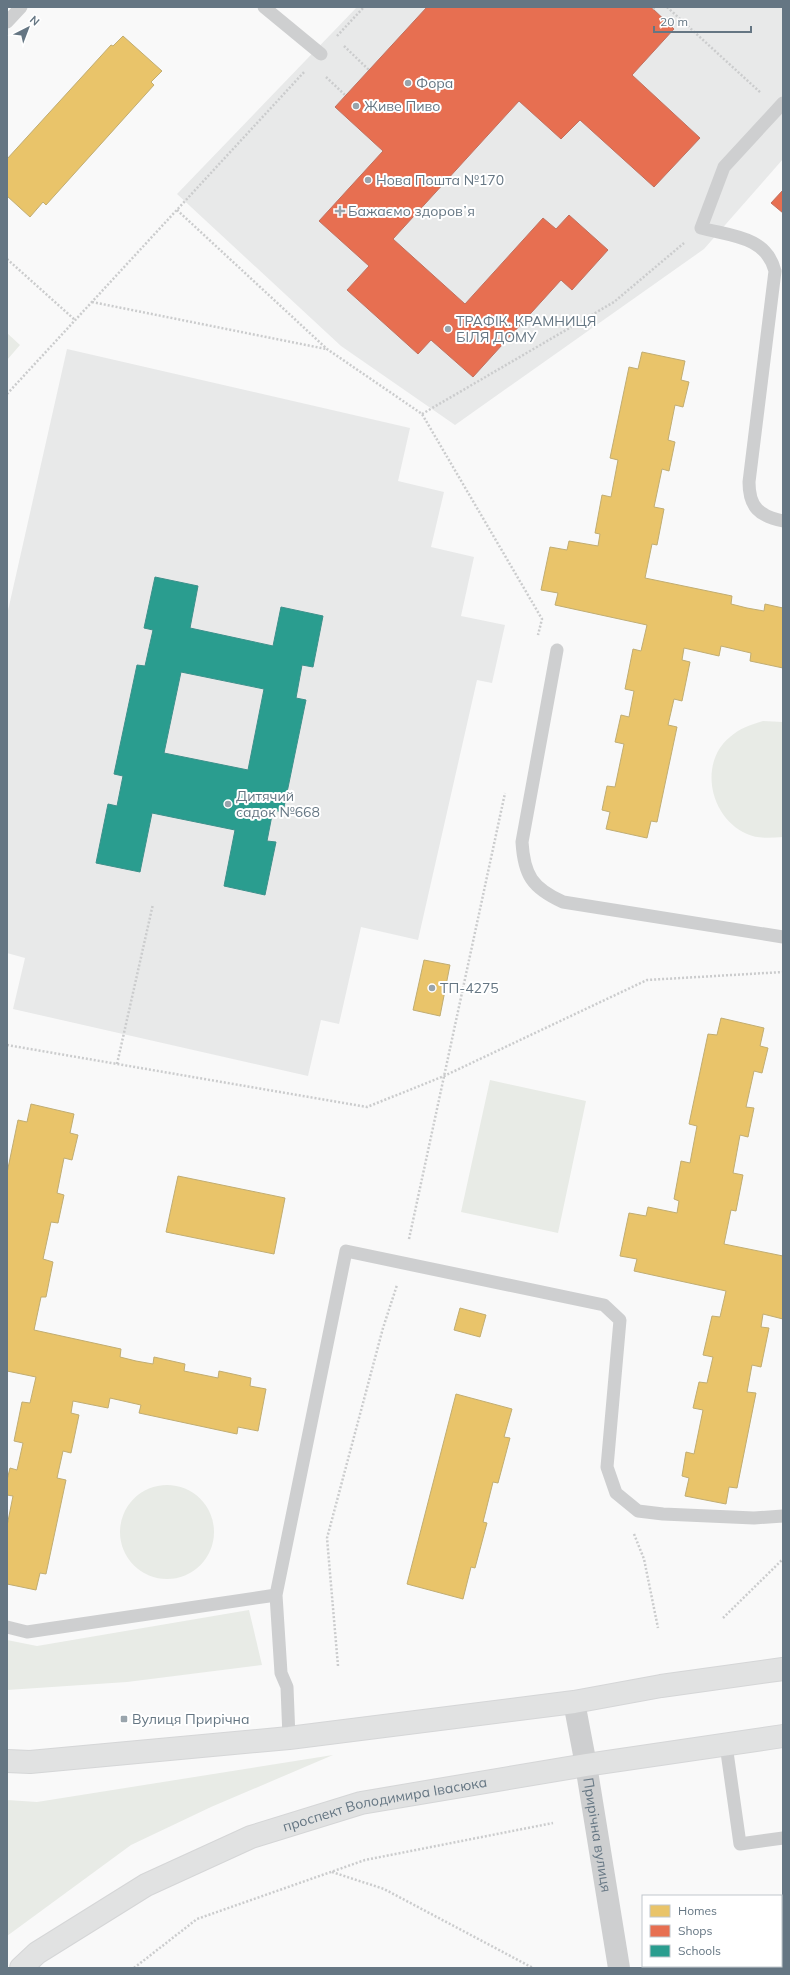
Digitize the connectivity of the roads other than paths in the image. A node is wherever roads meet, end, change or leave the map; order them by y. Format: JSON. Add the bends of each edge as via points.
{"nodes":[{"id":1,"x":21,"y":7,"type":"edge"},
{"id":2,"x":264,"y":7,"type":"edge"},
{"id":3,"x":7,"y":22,"type":"edge"},
{"id":4,"x":321,"y":54,"type":"road end"},
{"id":5,"x":780,"y":106,"type":"edge"},
{"id":6,"x":783,"y":521,"type":"edge"},
{"id":7,"x":557,"y":650,"type":"dead end"},
{"id":8,"x":783,"y":937,"type":"edge"},
{"id":9,"x":783,"y":1516,"type":"edge"},
{"id":10,"x":276,"y":1595,"type":"junction"},
{"id":11,"x":7,"y":1627,"type":"edge"},
{"id":12,"x":783,"y":1669,"type":"edge"},
{"id":13,"x":574,"y":1702,"type":"junction"},
{"id":14,"x":783,"y":1736,"type":"edge"},
{"id":15,"x":289,"y":1738,"type":"junction"},
{"id":16,"x":726,"y":1745,"type":"junction"},
{"id":17,"x":7,"y":1760,"type":"edge"},
{"id":18,"x":586,"y":1765,"type":"junction"},
{"id":19,"x":783,"y":1838,"type":"edge"},
{"id":20,"x":21,"y":1968,"type":"edge"},
{"id":21,"x":619,"y":1968,"type":"edge"}],
"edges":[{"from":1,"to":3,"type":"lane"},
{"from":2,"to":4,"type":"lane"},
{"from":5,"to":6,"type":"lane","via":[[724,167],[701,228],[754,242],[765,250],[773,262],[775,272],[749,493],[760,513],[771,519]]},
{"from":7,"to":8,"type":"lane","via":[[522,842],[523,862],[532,880],[545,894],[563,902]]},
{"from":9,"to":10,"type":"lane","via":[[754,1518],[638,1511],[616,1493],[606,1467],[620,1320],[604,1305],[346,1251]]},
{"from":10,"to":11,"type":"lane","via":[[27,1632]]},
{"from":10,"to":15,"type":"lane","via":[[281,1673],[288,1687]]},
{"from":12,"to":13,"type":"main road","via":[[661,1686]]},
{"from":13,"to":15,"type":"main road"},
{"from":13,"to":18,"type":"street","name":"Прирічна вулиця"},
{"from":14,"to":16,"type":"main road","name":"проспект Володимира Івасюка"},
{"from":15,"to":17,"type":"main road","via":[[30,1762]]},
{"from":16,"to":18,"type":"main road","name":"проспект Володимира Івасюка"},
{"from":16,"to":19,"type":"lane","via":[[740,1844]]},
{"from":18,"to":20,"type":"main road","name":"проспект Володимира Івасюка","via":[[360,1803],[251,1837],[146,1885],[37,1953]]},
{"from":18,"to":21,"type":"street","name":"Прирічна вулиця"}]}
